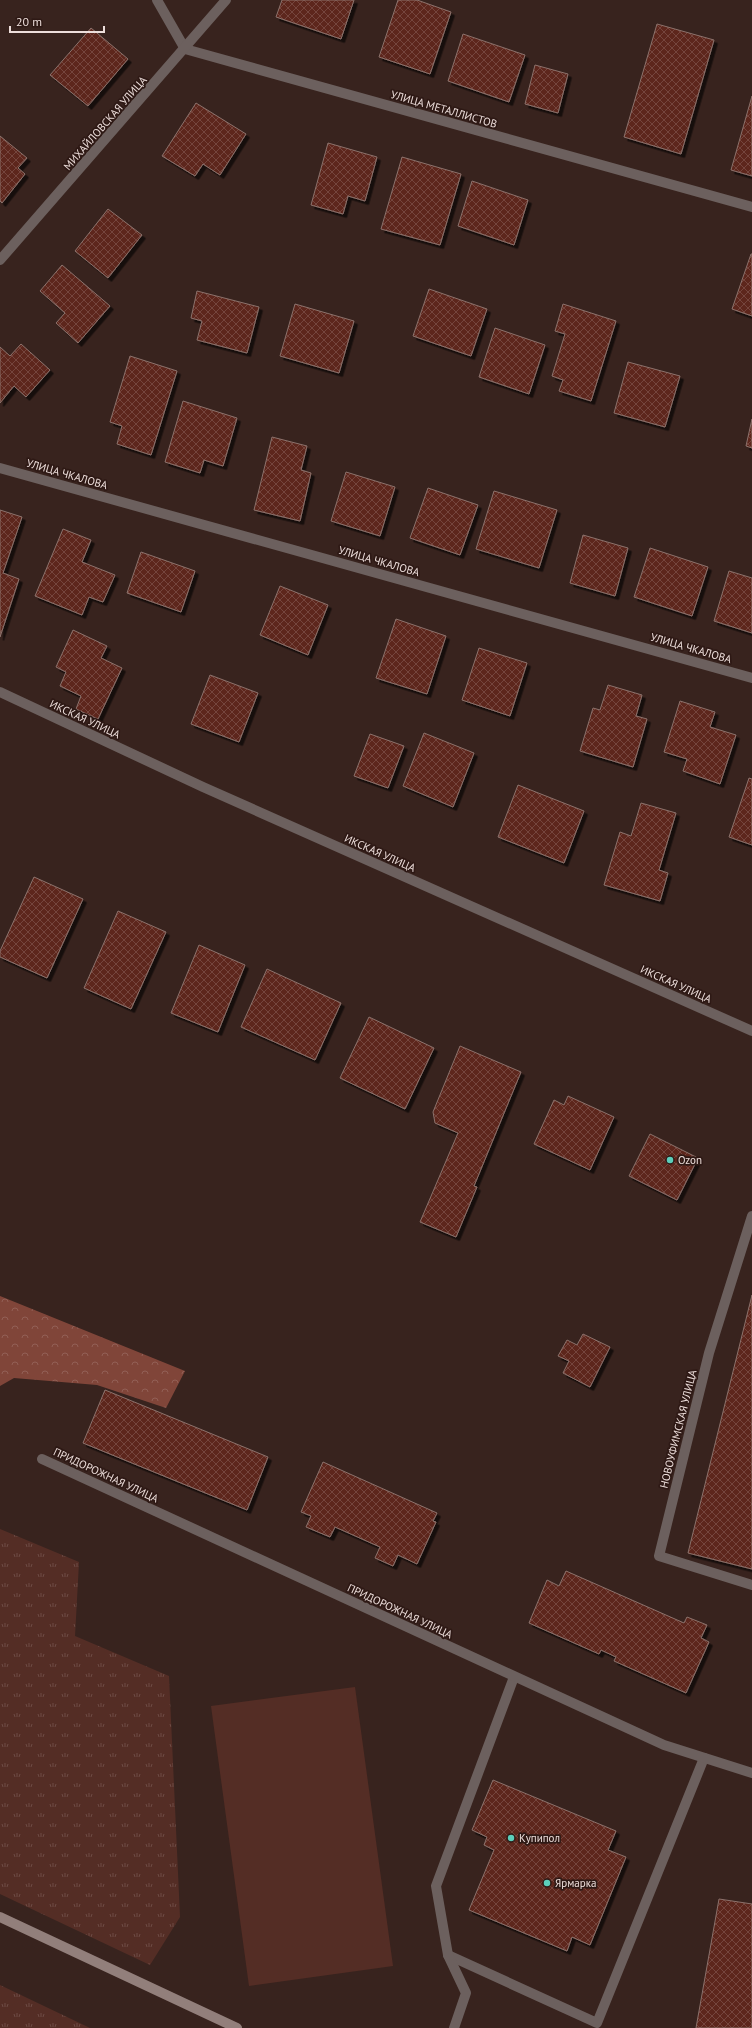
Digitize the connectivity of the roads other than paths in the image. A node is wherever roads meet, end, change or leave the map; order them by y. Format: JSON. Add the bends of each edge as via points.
{"nodes":[{"id":1,"x":157,"y":0,"type":"edge"},
{"id":2,"x":226,"y":0,"type":"edge"},
{"id":3,"x":185,"y":49,"type":"junction"},
{"id":4,"x":752,"y":207,"type":"edge"},
{"id":5,"x":0,"y":260,"type":"edge"},
{"id":6,"x":0,"y":468,"type":"edge"},
{"id":7,"x":752,"y":678,"type":"edge"},
{"id":8,"x":0,"y":692,"type":"edge"},
{"id":9,"x":752,"y":1031,"type":"edge"},
{"id":10,"x":752,"y":1216,"type":"edge"},
{"id":11,"x":42,"y":1459,"type":"dead end"},
{"id":12,"x":752,"y":1585,"type":"edge"},
{"id":13,"x":514,"y":1677,"type":"junction"},
{"id":14,"x":704,"y":1758,"type":"junction"},
{"id":15,"x":752,"y":1773,"type":"edge"},
{"id":16,"x":0,"y":1917,"type":"edge"},
{"id":17,"x":448,"y":1955,"type":"junction"},
{"id":18,"x":237,"y":2028,"type":"edge"},
{"id":19,"x":454,"y":2028,"type":"edge"}],
"edges":[{"from":1,"to":3,"type":"street"},
{"from":2,"to":3,"type":"street","name":"МИХАЙЛОВСКАЯ УЛИЦА"},
{"from":3,"to":4,"type":"street","name":"УЛИЦА МЕТАЛЛИСТОВ"},
{"from":3,"to":5,"type":"street","name":"МИХАЙЛОВСКАЯ УЛИЦА"},
{"from":6,"to":7,"type":"street","name":"УЛИЦА ЧКАЛОВА"},
{"from":8,"to":9,"type":"street","name":"ИКСКАЯ УЛИЦА","via":[[203,787]]},
{"from":10,"to":12,"type":"street","name":"НОВОУФИМСКАЯ УЛИЦА","via":[[709,1353],[658,1556]]},
{"from":11,"to":13,"type":"street","name":"ПРИДОРОЖНАЯ УЛИЦА"},
{"from":13,"to":14,"type":"street","name":"ПРИДОРОЖНАЯ УЛИЦА","via":[[664,1745]]},
{"from":13,"to":17,"type":"street","via":[[436,1886]]},
{"from":14,"to":15,"type":"street","name":"ПРИДОРОЖНАЯ УЛИЦА"},
{"from":14,"to":17,"type":"street","via":[[597,2023]]},
{"from":16,"to":18,"type":"main road"},
{"from":17,"to":19,"type":"street","via":[[466,1993]]}]}
